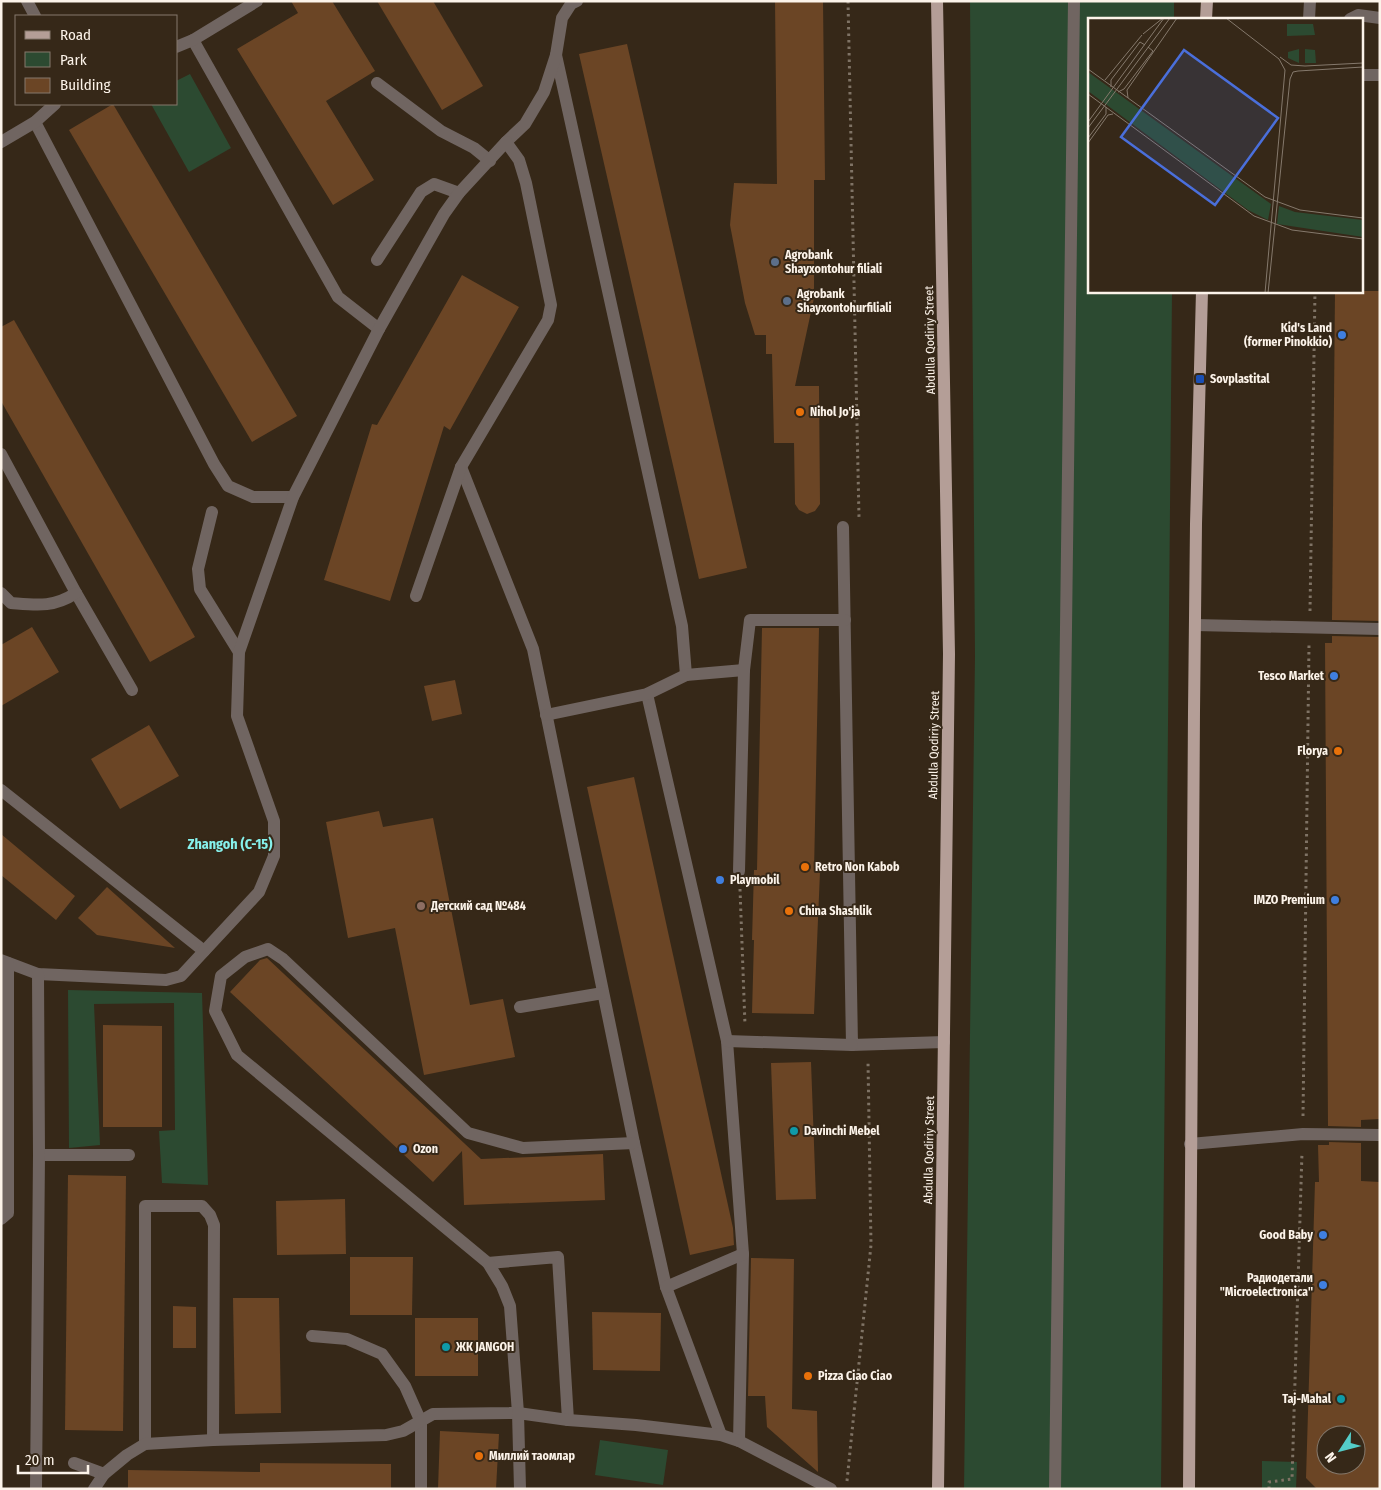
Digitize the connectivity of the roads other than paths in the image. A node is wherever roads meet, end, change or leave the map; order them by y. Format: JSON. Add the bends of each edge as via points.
{"nodes":[{"id":1,"x":27,"y":1,"type":"edge"},
{"id":2,"x":256,"y":1,"type":"edge"},
{"id":3,"x":577,"y":1,"type":"edge"},
{"id":4,"x":937,"y":1,"type":"edge"},
{"id":5,"x":1074,"y":1,"type":"edge"},
{"id":6,"x":1206,"y":1,"type":"edge"},
{"id":7,"x":1310,"y":1,"type":"edge"},
{"id":8,"x":34,"y":15,"type":"edge"},
{"id":9,"x":1206,"y":18,"type":"edge"},
{"id":10,"x":1309,"y":18,"type":"edge"},
{"id":11,"x":1352,"y":18,"type":"edge"},
{"id":12,"x":1380,"y":18,"type":"edge"},
{"id":13,"x":193,"y":40,"type":"junction"},
{"id":14,"x":178,"y":45,"type":"edge"},
{"id":15,"x":556,"y":55,"type":"junction"},
{"id":16,"x":1364,"y":75,"type":"edge"},
{"id":17,"x":1380,"y":75,"type":"edge"},
{"id":18,"x":376,"y":83,"type":"dead end"},
{"id":19,"x":54,"y":105,"type":"edge"},
{"id":20,"x":35,"y":122,"type":"junction"},
{"id":21,"x":1,"y":142,"type":"edge"},
{"id":22,"x":506,"y":142,"type":"junction"},
{"id":23,"x":490,"y":160,"type":"junction"},
{"id":24,"x":459,"y":193,"type":"junction"},
{"id":25,"x":377,"y":260,"type":"dead end"},
{"id":26,"x":1202,"y":292,"type":"edge"},
{"id":27,"x":379,"y":330,"type":"junction"},
{"id":28,"x":1,"y":454,"type":"edge"},
{"id":29,"x":461,"y":467,"type":"junction"},
{"id":30,"x":293,"y":497,"type":"junction"},
{"id":31,"x":212,"y":512,"type":"dead end"},
{"id":32,"x":843,"y":527,"type":"dead end"},
{"id":33,"x":1,"y":593,"type":"edge"},
{"id":34,"x":76,"y":594,"type":"junction"},
{"id":35,"x":416,"y":596,"type":"dead end"},
{"id":36,"x":845,"y":620,"type":"junction"},
{"id":37,"x":1195,"y":625,"type":"junction"},
{"id":38,"x":1380,"y":629,"type":"edge"},
{"id":39,"x":239,"y":652,"type":"junction"},
{"id":40,"x":744,"y":670,"type":"junction"},
{"id":41,"x":686,"y":675,"type":"junction"},
{"id":42,"x":132,"y":690,"type":"dead end"},
{"id":43,"x":647,"y":694,"type":"junction"},
{"id":44,"x":546,"y":715,"type":"junction"},
{"id":45,"x":1,"y":790,"type":"edge"},
{"id":46,"x":739,"y":870,"type":"road end"},
{"id":47,"x":204,"y":950,"type":"junction"},
{"id":48,"x":4,"y":961,"type":"edge"},
{"id":49,"x":38,"y":974,"type":"junction"},
{"id":50,"x":603,"y":993,"type":"junction"},
{"id":51,"x":520,"y":1007,"type":"dead end"},
{"id":52,"x":728,"y":1041,"type":"junction"},
{"id":53,"x":944,"y":1042,"type":"junction"},
{"id":54,"x":852,"y":1045,"type":"junction"},
{"id":55,"x":1380,"y":1135,"type":"edge"},
{"id":56,"x":634,"y":1143,"type":"junction"},
{"id":57,"x":1190,"y":1144,"type":"junction"},
{"id":58,"x":39,"y":1155,"type":"junction"},
{"id":59,"x":129,"y":1155,"type":"dead end"},
{"id":60,"x":1,"y":1219,"type":"edge"},
{"id":61,"x":743,"y":1254,"type":"junction"},
{"id":62,"x":488,"y":1263,"type":"junction"},
{"id":63,"x":666,"y":1287,"type":"junction"},
{"id":64,"x":312,"y":1336,"type":"dead end"},
{"id":65,"x":518,"y":1413,"type":"junction"},
{"id":66,"x":568,"y":1420,"type":"junction"},
{"id":67,"x":421,"y":1422,"type":"junction"},
{"id":68,"x":721,"y":1435,"type":"junction"},
{"id":69,"x":212,"y":1440,"type":"junction"},
{"id":70,"x":739,"y":1441,"type":"junction"},
{"id":71,"x":145,"y":1444,"type":"junction"},
{"id":72,"x":74,"y":1463,"type":"dead end"},
{"id":73,"x":104,"y":1474,"type":"junction"},
{"id":74,"x":36,"y":1488,"type":"edge"},
{"id":75,"x":94,"y":1489,"type":"edge"},
{"id":76,"x":421,"y":1489,"type":"edge"},
{"id":77,"x":520,"y":1489,"type":"edge"},
{"id":78,"x":831,"y":1489,"type":"edge"},
{"id":79,"x":938,"y":1489,"type":"edge"},
{"id":80,"x":1055,"y":1489,"type":"edge"},
{"id":81,"x":1189,"y":1489,"type":"edge"}],
"edges":[{"from":1,"to":8,"type":"street"},
{"from":2,"to":13,"type":"street"},
{"from":3,"to":15,"type":"street","via":[[571,4],[562,18]]},
{"from":4,"to":53,"type":"main road","name":"Abdulla Qodiriy Street","via":[[949,654]]},
{"from":5,"to":80,"type":"street"},
{"from":6,"to":9,"type":"main road"},
{"from":7,"to":10,"type":"street"},
{"from":11,"to":12,"type":"street","via":[[1358,14]]},
{"from":13,"to":14,"type":"street"},
{"from":13,"to":27,"type":"street","via":[[338,297]]},
{"from":15,"to":22,"type":"street","via":[[544,92],[525,124]]},
{"from":15,"to":41,"type":"street","via":[[682,626]]},
{"from":16,"to":17,"type":"street"},
{"from":18,"to":23,"type":"street","via":[[440,131]]},
{"from":19,"to":20,"type":"street"},
{"from":20,"to":21,"type":"street"},
{"from":20,"to":30,"type":"street","via":[[228,486],[253,498]]},
{"from":22,"to":23,"type":"street"},
{"from":22,"to":29,"type":"street","via":[[519,160],[526,183],[551,305],[548,320]]},
{"from":23,"to":24,"type":"street"},
{"from":24,"to":25,"type":"street","via":[[434,184],[421,192]]},
{"from":24,"to":27,"type":"street"},
{"from":26,"to":37,"type":"main road"},
{"from":27,"to":30,"type":"street"},
{"from":28,"to":34,"type":"street"},
{"from":29,"to":35,"type":"street"},
{"from":29,"to":44,"type":"street","via":[[533,649]]},
{"from":30,"to":39,"type":"street"},
{"from":31,"to":39,"type":"street","via":[[198,569],[200,589]]},
{"from":32,"to":36,"type":"street"},
{"from":33,"to":34,"type":"street","via":[[11,603],[44,606],[65,601]]},
{"from":34,"to":42,"type":"street"},
{"from":36,"to":40,"type":"street","via":[[750,620]]},
{"from":36,"to":54,"type":"street"},
{"from":37,"to":38,"type":"street"},
{"from":37,"to":57,"type":"main road"},
{"from":39,"to":47,"type":"street","via":[[237,716],[274,821],[274,856],[259,892]]},
{"from":40,"to":41,"type":"street"},
{"from":40,"to":46,"type":"street"},
{"from":41,"to":43,"type":"street"},
{"from":43,"to":44,"type":"street"},
{"from":43,"to":52,"type":"street"},
{"from":44,"to":50,"type":"street"},
{"from":45,"to":47,"type":"street"},
{"from":47,"to":49,"type":"street","via":[[181,976],[166,980]]},
{"from":48,"to":49,"type":"street"},
{"from":48,"to":60,"type":"street","via":[[8,1213]]},
{"from":49,"to":58,"type":"street"},
{"from":50,"to":51,"type":"street"},
{"from":50,"to":56,"type":"street"},
{"from":52,"to":54,"type":"street"},
{"from":52,"to":61,"type":"street"},
{"from":53,"to":54,"type":"street"},
{"from":53,"to":79,"type":"main road","name":"Abdulla Qodiriy Street"},
{"from":55,"to":57,"type":"street","via":[[1303,1134]]},
{"from":56,"to":62,"type":"street","via":[[523,1148],[468,1133],[283,958],[268,949],[245,957],[221,976],[215,1011],[237,1055]]},
{"from":56,"to":63,"type":"street"},
{"from":57,"to":81,"type":"main road"},
{"from":58,"to":59,"type":"street"},
{"from":58,"to":74,"type":"street"},
{"from":61,"to":63,"type":"street"},
{"from":61,"to":70,"type":"street"},
{"from":62,"to":65,"type":"street","via":[[510,1306]]},
{"from":62,"to":66,"type":"street","via":[[558,1257]]},
{"from":63,"to":68,"type":"street"},
{"from":64,"to":67,"type":"street","via":[[347,1339],[382,1354],[405,1386]]},
{"from":65,"to":66,"type":"street"},
{"from":65,"to":67,"type":"street","via":[[433,1414]]},
{"from":65,"to":77,"type":"street"},
{"from":66,"to":68,"type":"street"},
{"from":67,"to":69,"type":"street","via":[[386,1435]]},
{"from":67,"to":76,"type":"street"},
{"from":68,"to":70,"type":"street"},
{"from":69,"to":71,"type":"street"},
{"from":69,"to":71,"type":"street","via":[[214,1225],[202,1206],[145,1206]]},
{"from":70,"to":78,"type":"street"},
{"from":71,"to":73,"type":"street"},
{"from":72,"to":73,"type":"street"},
{"from":73,"to":75,"type":"street"}]}
